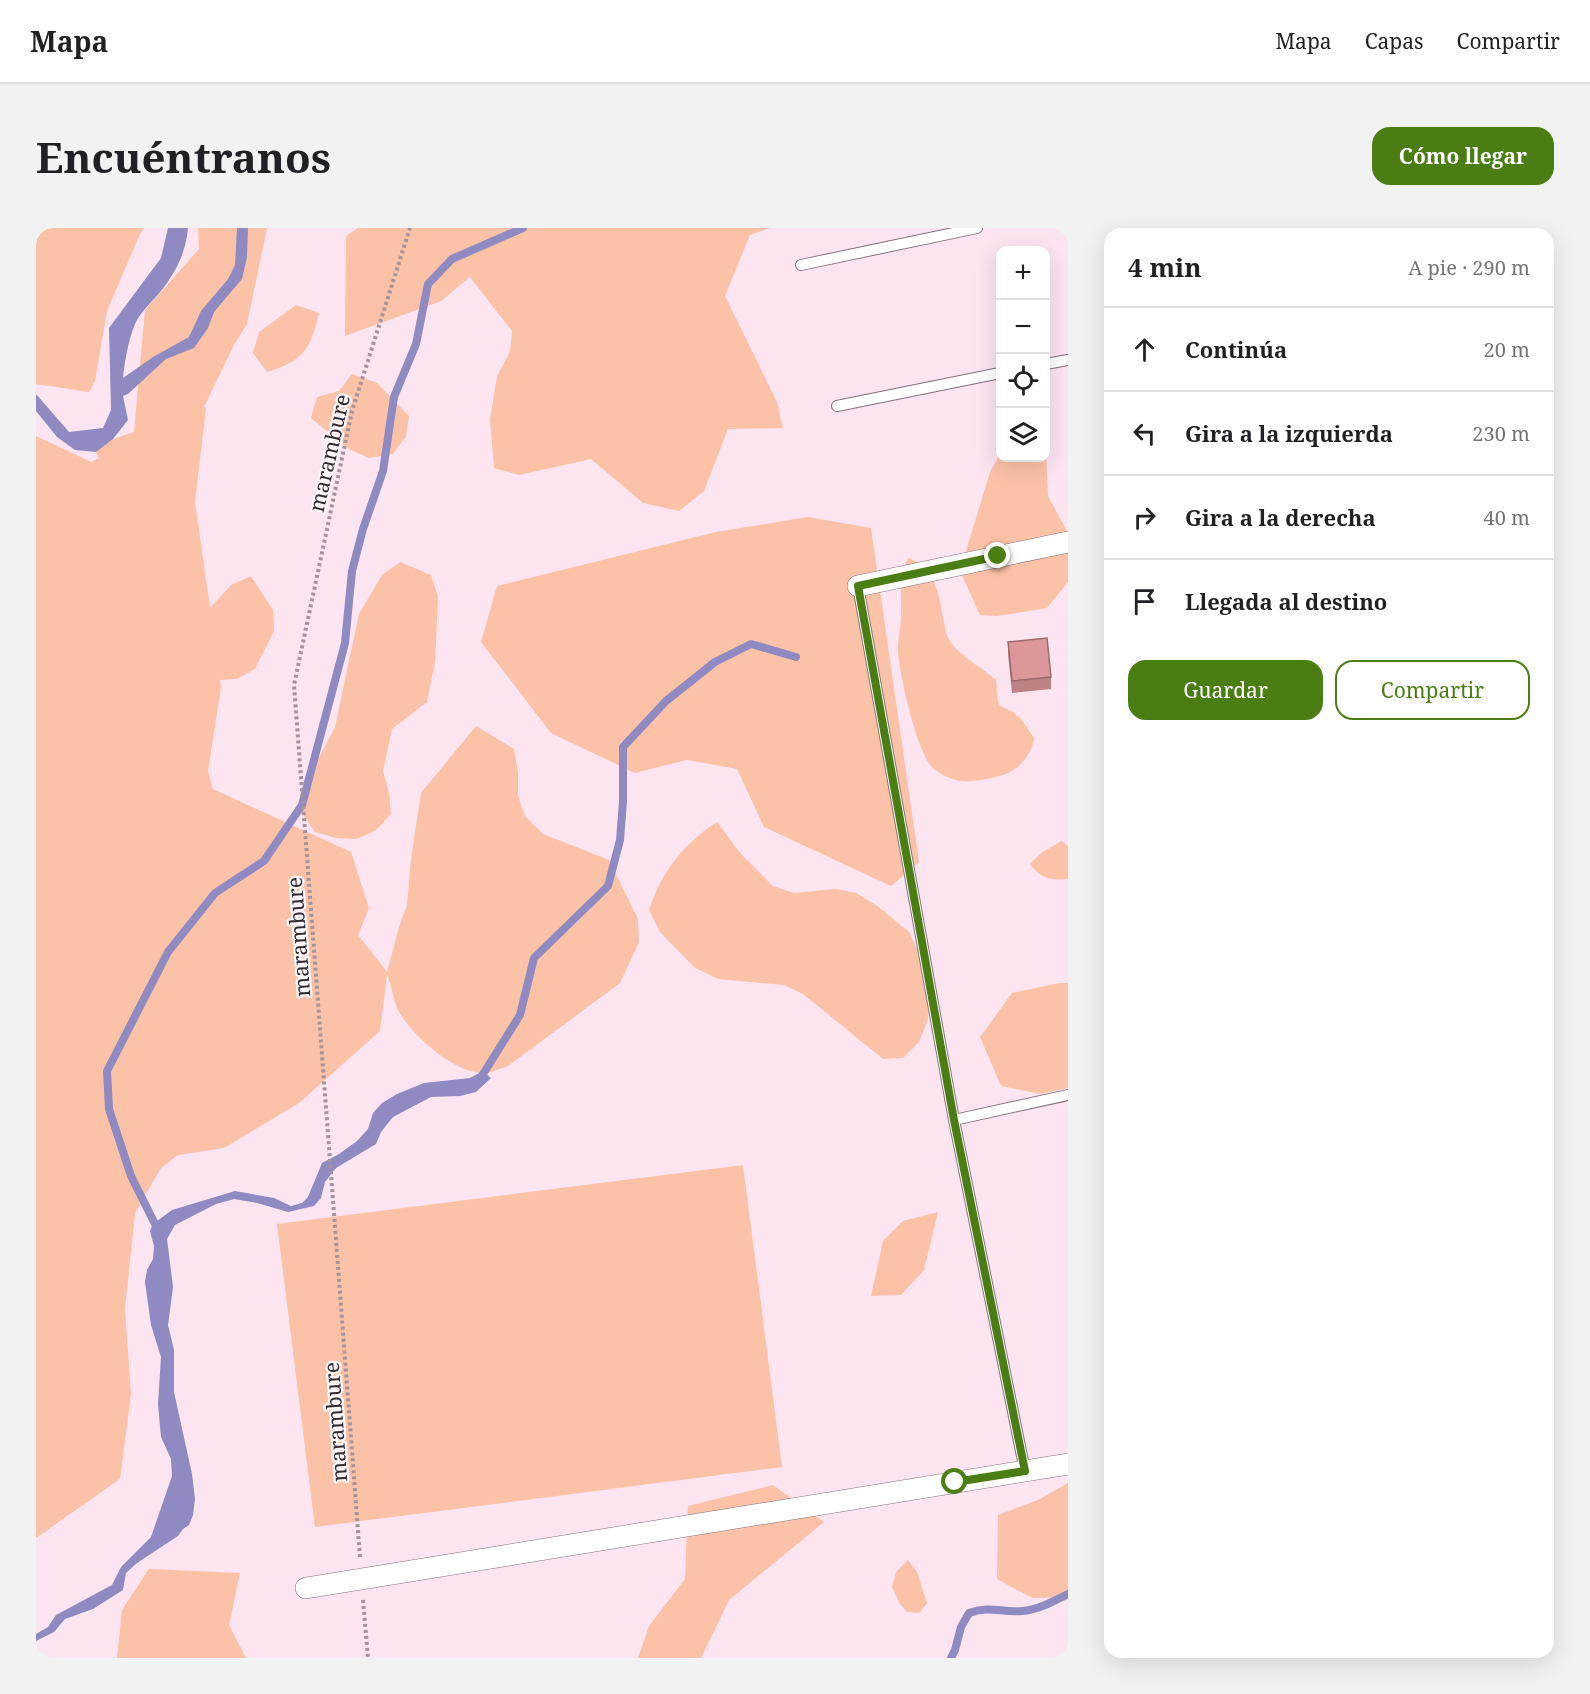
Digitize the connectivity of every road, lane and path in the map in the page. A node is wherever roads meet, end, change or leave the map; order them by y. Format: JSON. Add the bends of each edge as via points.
{"nodes":[{"id":1,"x":410,"y":228,"type":"edge"},
{"id":2,"x":977,"y":228,"type":"edge"},
{"id":3,"x":801,"y":265,"type":"dead end"},
{"id":4,"x":1068,"y":360,"type":"edge"},
{"id":5,"x":1050,"y":363,"type":"edge"},
{"id":6,"x":996,"y":374,"type":"edge"},
{"id":7,"x":837,"y":406,"type":"dead end"},
{"id":8,"x":1068,"y":542,"type":"edge"},
{"id":9,"x":858,"y":586,"type":"joint"},
{"id":10,"x":1068,"y":1095,"type":"edge"},
{"id":11,"x":954,"y":1120,"type":"junction"},
{"id":12,"x":1068,"y":1464,"type":"edge"},
{"id":13,"x":1025,"y":1471,"type":"junction"},
{"id":14,"x":361,"y":1563,"type":"dead end"},
{"id":15,"x":306,"y":1588,"type":"dead end"},
{"id":16,"x":363,"y":1599,"type":"dead end"},
{"id":17,"x":368,"y":1658,"type":"edge"}],
"edges":[{"from":1,"to":14,"type":"path","name":"marambure","via":[[352,411],[294,685]]},
{"from":2,"to":3,"type":"lane"},
{"from":4,"to":5,"type":"lane"},
{"from":6,"to":7,"type":"lane"},
{"from":8,"to":9,"type":"street"},
{"from":9,"to":11,"type":"lane"},
{"from":10,"to":11,"type":"lane"},
{"from":11,"to":13,"type":"lane"},
{"from":12,"to":13,"type":"street"},
{"from":13,"to":15,"type":"street"},
{"from":16,"to":17,"type":"path"}]}
